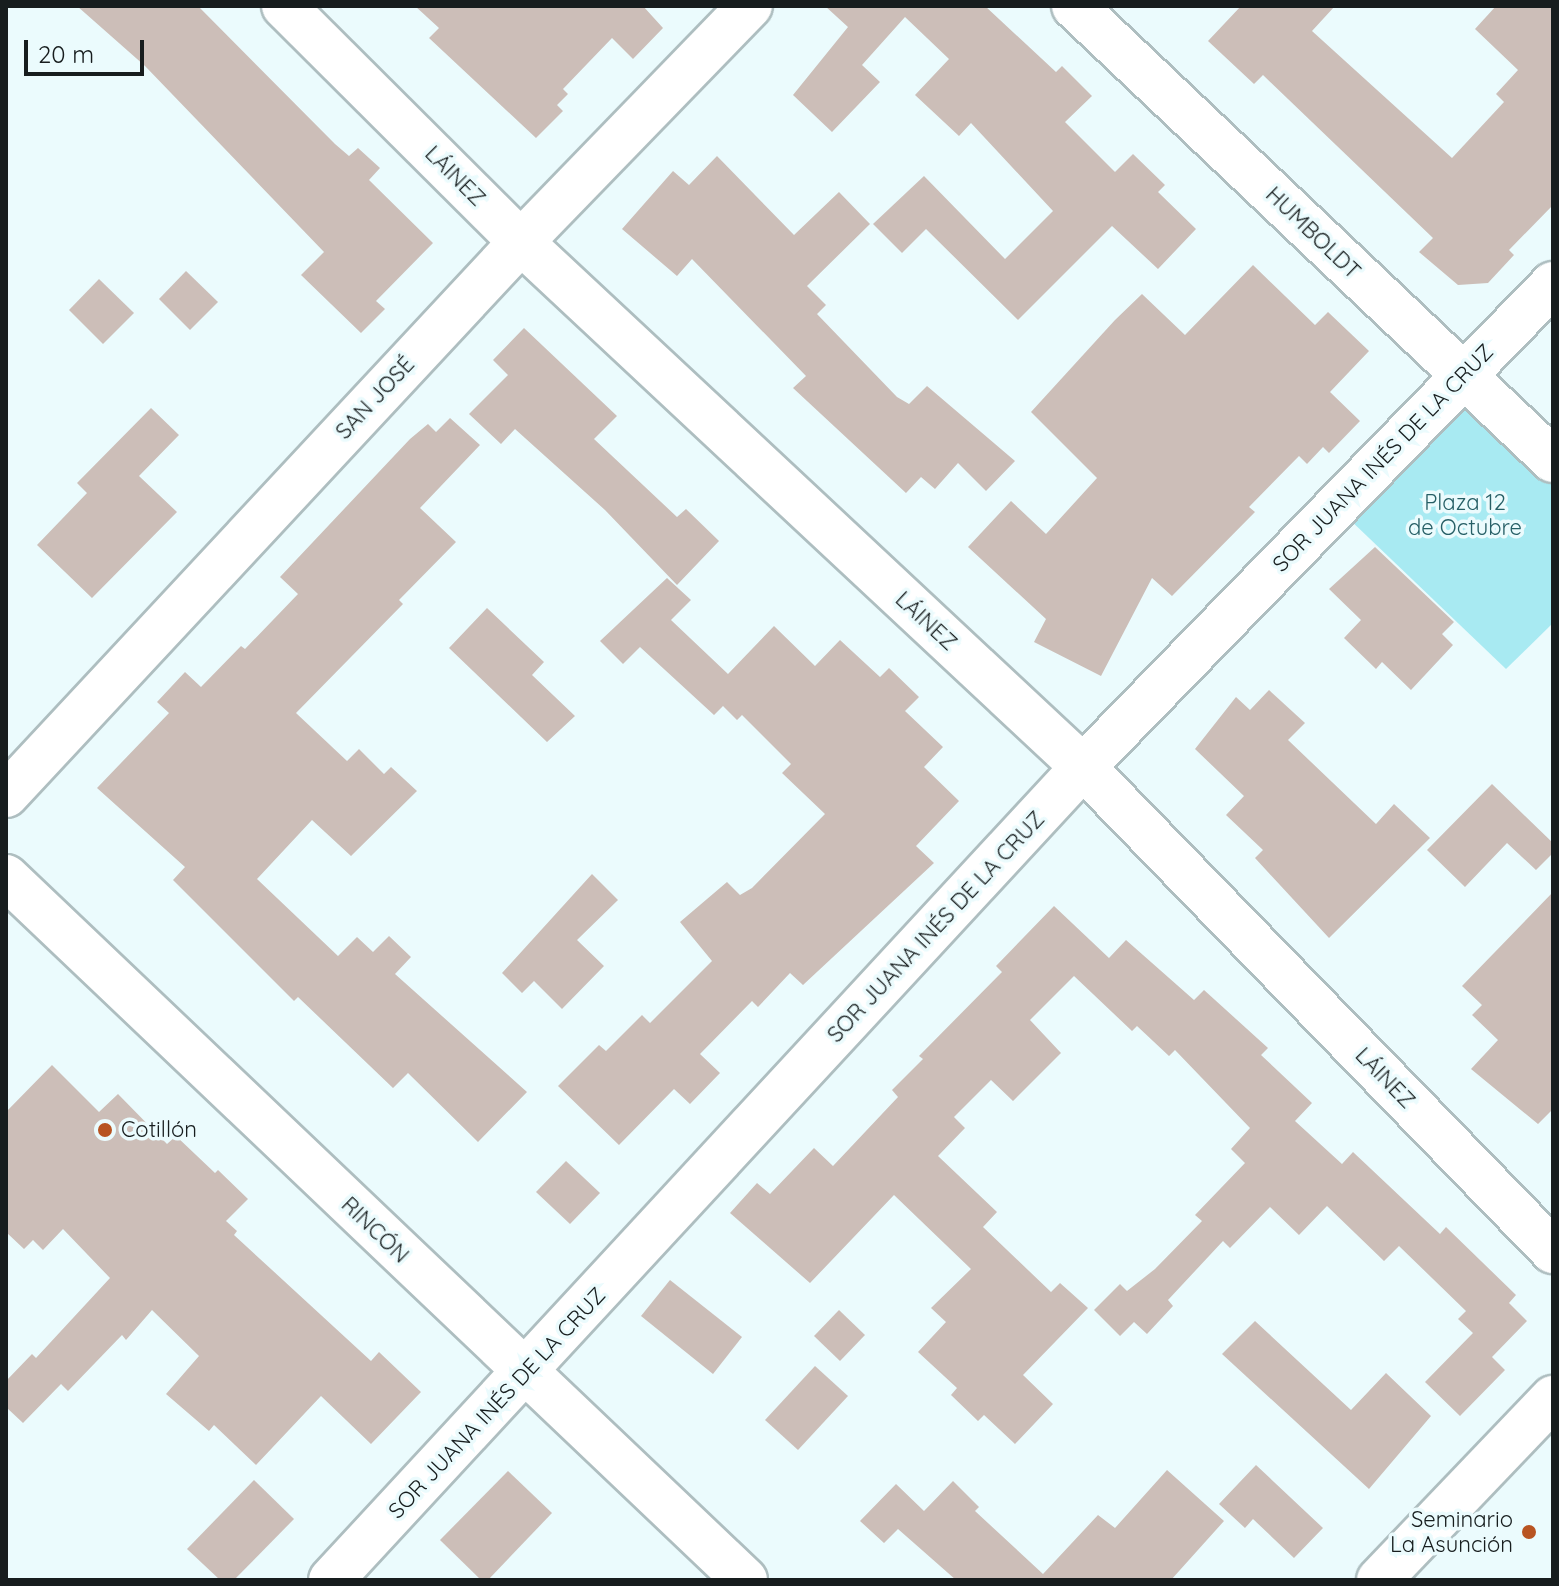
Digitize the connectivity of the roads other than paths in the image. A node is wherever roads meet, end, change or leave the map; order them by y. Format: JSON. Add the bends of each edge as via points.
{"nodes":[{"id":1,"x":284,"y":6,"type":"edge"},
{"id":2,"x":750,"y":6,"type":"edge"},
{"id":3,"x":1074,"y":6,"type":"edge"},
{"id":4,"x":521,"y":242,"type":"junction"},
{"id":5,"x":1553,"y":284,"type":"edge"},
{"id":6,"x":1462,"y":375,"type":"junction"},
{"id":7,"x":1553,"y":460,"type":"edge"},
{"id":8,"x":1083,"y":767,"type":"junction"},
{"id":9,"x":6,"y":795,"type":"edge"},
{"id":10,"x":6,"y":877,"type":"edge"},
{"id":11,"x":1553,"y":1251,"type":"edge"},
{"id":12,"x":526,"y":1374,"type":"junction"},
{"id":13,"x":1553,"y":1398,"type":"edge"},
{"id":14,"x":331,"y":1580,"type":"edge"},
{"id":15,"x":745,"y":1580,"type":"edge"},
{"id":16,"x":1379,"y":1580,"type":"edge"}],
"edges":[{"from":1,"to":4,"type":"street","name":"LÁINEZ"},
{"from":2,"to":4,"type":"street","name":"SAN JOSÉ"},
{"from":3,"to":6,"type":"street","name":"HUMBOLDT"},
{"from":4,"to":8,"type":"street","name":"LÁINEZ"},
{"from":4,"to":9,"type":"street","name":"SAN JOSÉ"},
{"from":5,"to":6,"type":"street","name":"SOR JUANA INÉS DE LA CRUZ"},
{"from":6,"to":7,"type":"street","name":"HUMBOLDT"},
{"from":6,"to":8,"type":"street","name":"SOR JUANA INÉS DE LA CRUZ"},
{"from":8,"to":11,"type":"street","name":"LÁINEZ"},
{"from":8,"to":12,"type":"street","name":"SOR JUANA INÉS DE LA CRUZ"},
{"from":10,"to":12,"type":"street","name":"RINCÓN"},
{"from":12,"to":14,"type":"street","name":"SOR JUANA INÉS DE LA CRUZ"},
{"from":12,"to":15,"type":"street","name":"RINCÓN"},
{"from":13,"to":16,"type":"street"}]}
